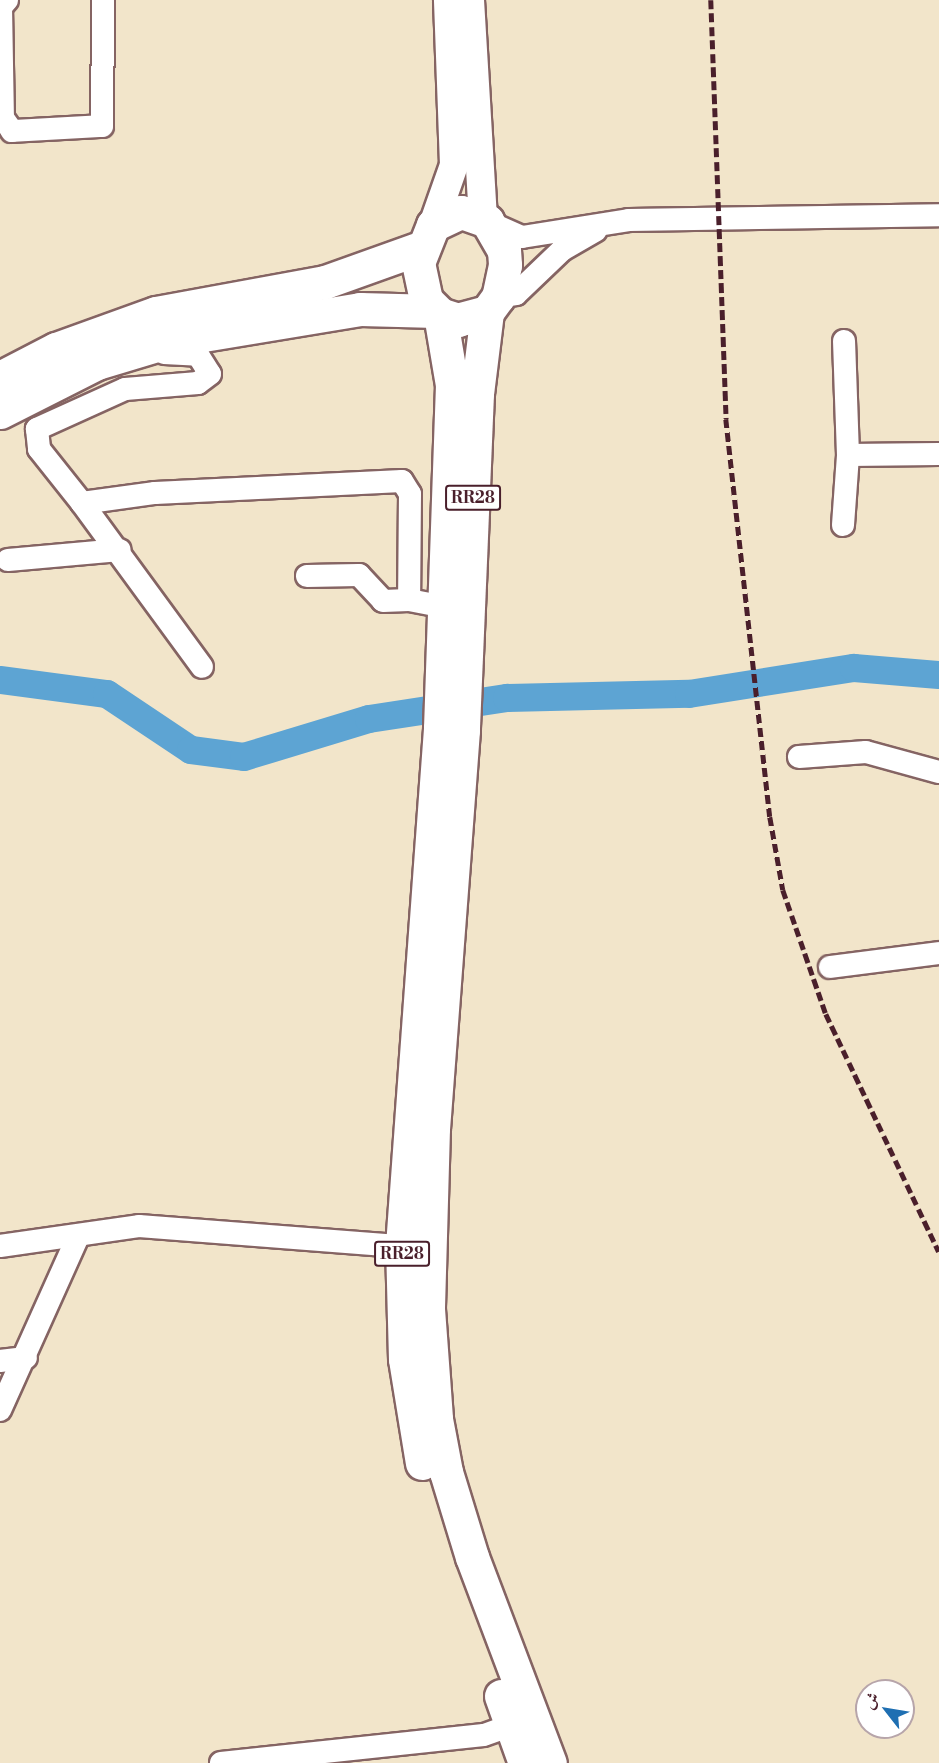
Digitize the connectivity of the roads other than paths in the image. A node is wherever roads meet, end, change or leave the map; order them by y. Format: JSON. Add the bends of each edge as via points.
{"nodes":[{"id":1,"x":7,"y":0,"type":"edge"},
{"id":2,"x":103,"y":0,"type":"edge"},
{"id":3,"x":448,"y":0,"type":"edge"},
{"id":4,"x":470,"y":0,"type":"edge"},
{"id":5,"x":1,"y":79,"type":"edge"},
{"id":6,"x":939,"y":215,"type":"edge"},
{"id":7,"x":485,"y":220,"type":"junction"},
{"id":8,"x":610,"y":222,"type":"junction"},
{"id":9,"x":426,"y":236,"type":"junction"},
{"id":10,"x":493,"y":305,"type":"junction"},
{"id":11,"x":438,"y":313,"type":"junction"},
{"id":12,"x":843,"y":341,"type":"dead end"},
{"id":13,"x":130,"y":352,"type":"junction"},
{"id":14,"x":0,"y":378,"type":"edge"},
{"id":15,"x":0,"y":412,"type":"edge"},
{"id":16,"x":939,"y":454,"type":"edge"},
{"id":17,"x":848,"y":455,"type":"junction"},
{"id":18,"x":82,"y":503,"type":"junction"},
{"id":19,"x":843,"y":525,"type":"dead end"},
{"id":20,"x":120,"y":549,"type":"junction"},
{"id":21,"x":8,"y":560,"type":"dead end"},
{"id":22,"x":307,"y":576,"type":"dead end"},
{"id":23,"x":410,"y":600,"type":"junction"},
{"id":24,"x":441,"y":606,"type":"junction"},
{"id":25,"x":202,"y":667,"type":"dead end"},
{"id":26,"x":453,"y":686,"type":"junction"},
{"id":27,"x":799,"y":757,"type":"dead end"},
{"id":28,"x":939,"y":772,"type":"edge"},
{"id":29,"x":939,"y":953,"type":"edge"},
{"id":30,"x":830,"y":967,"type":"dead end"},
{"id":31,"x":77,"y":1239,"type":"junction"},
{"id":32,"x":0,"y":1246,"type":"edge"},
{"id":33,"x":415,"y":1247,"type":"junction"},
{"id":34,"x":26,"y":1358,"type":"junction"},
{"id":35,"x":0,"y":1361,"type":"edge"},
{"id":36,"x":0,"y":1410,"type":"edge"},
{"id":37,"x":522,"y":1721,"type":"junction"},
{"id":38,"x":221,"y":1763,"type":"edge"},
{"id":39,"x":525,"y":1763,"type":"edge"},
{"id":40,"x":550,"y":1763,"type":"edge"}],
"edges":[{"from":1,"to":5,"type":"street","via":[[1,7]]},
{"from":2,"to":5,"type":"street","via":[[102,126],[8,131]]},
{"from":3,"to":9,"type":"main road","number":"RR28","via":[[454,165]]},
{"from":4,"to":7,"type":"main road","number":"RR28"},
{"from":6,"to":8,"type":"street"},
{"from":7,"to":8,"type":"street","via":[[522,237]]},
{"from":7,"to":9,"type":"highway","via":[[460,212]]},
{"from":7,"to":10,"type":"highway","number":"RR28","via":[[504,250]]},
{"from":8,"to":10,"type":"street","via":[[561,250],[516,294]]},
{"from":9,"to":11,"type":"highway","number":"RR28","via":[[421,286]]},
{"from":9,"to":14,"type":"highway","via":[[325,282],[156,313],[56,349]]},
{"from":10,"to":11,"type":"highway","via":[[458,320]]},
{"from":10,"to":26,"type":"highway","number":"RR28","via":[[477,393]]},
{"from":11,"to":13,"type":"highway","via":[[322,314]]},
{"from":11,"to":24,"type":"highway","number":"RR28","via":[[452,385]]},
{"from":12,"to":17,"type":"street"},
{"from":13,"to":15,"type":"highway"},
{"from":13,"to":18,"type":"street","via":[[198,355],[210,374],[198,383],[125,389],[41,423],[39,449]]},
{"from":16,"to":17,"type":"street"},
{"from":17,"to":19,"type":"street"},
{"from":18,"to":20,"type":"street"},
{"from":18,"to":23,"type":"street","via":[[155,493],[402,481],[410,494]]},
{"from":20,"to":21,"type":"street"},
{"from":20,"to":25,"type":"street"},
{"from":22,"to":23,"type":"street","via":[[359,574],[383,601]]},
{"from":23,"to":24,"type":"street"},
{"from":24,"to":26,"type":"highway","number":"RR28"},
{"from":26,"to":33,"type":"highway","number":"RR28"},
{"from":27,"to":28,"type":"street","via":[[866,752]]},
{"from":29,"to":30,"type":"street"},
{"from":31,"to":32,"type":"street"},
{"from":31,"to":33,"type":"street","via":[[139,1226]]},
{"from":31,"to":34,"type":"street"},
{"from":33,"to":37,"type":"highway","number":"RR28","via":[[446,1472]]},
{"from":34,"to":35,"type":"street"},
{"from":34,"to":36,"type":"street"},
{"from":37,"to":38,"type":"street","via":[[484,1735]]},
{"from":37,"to":39,"type":"highway","number":"RR28"},
{"from":37,"to":40,"type":"highway","number":"RR28"}]}
